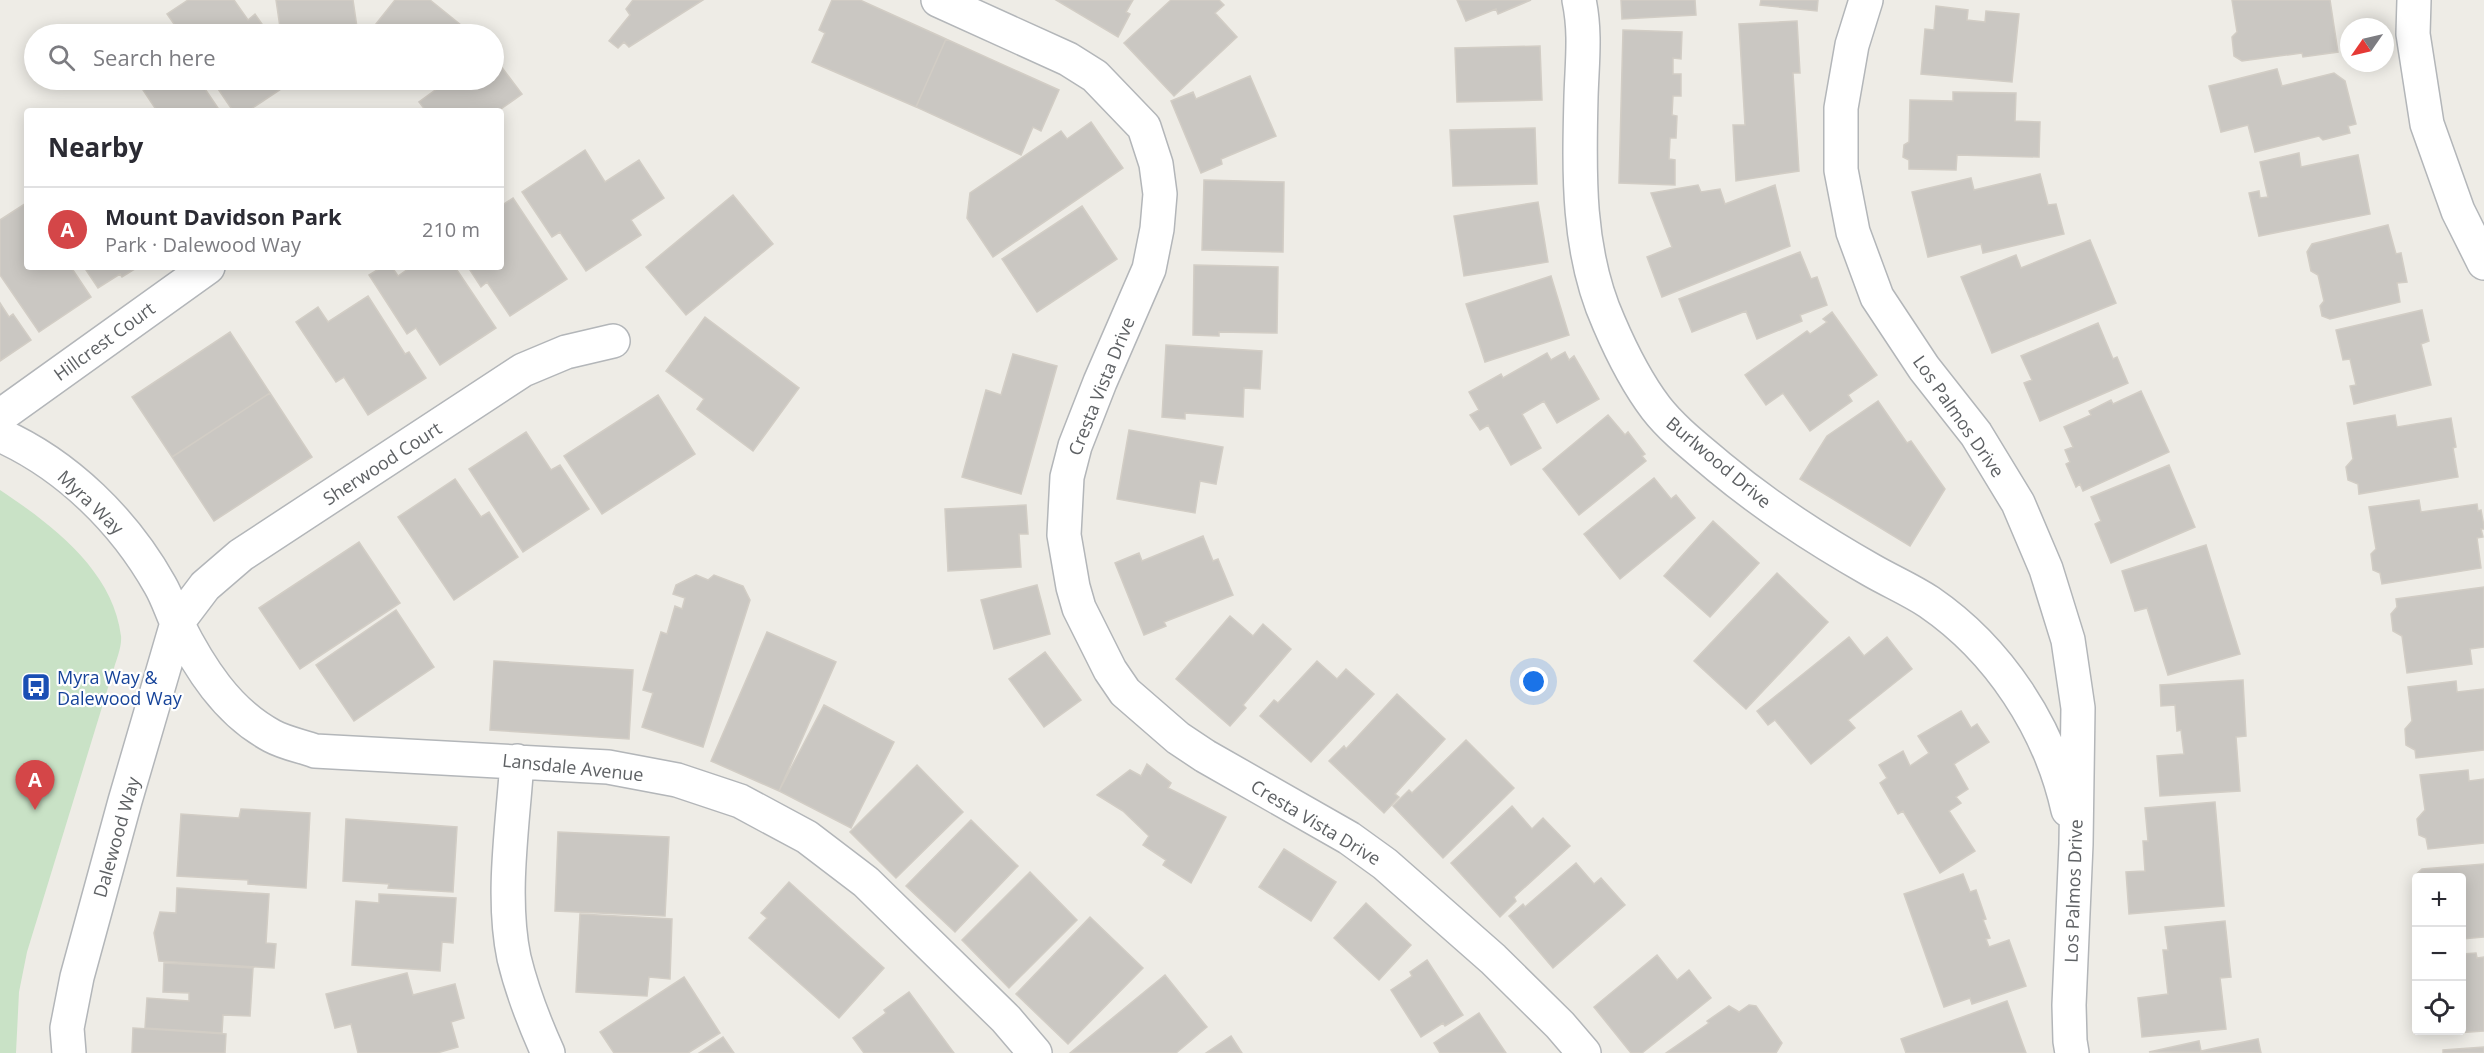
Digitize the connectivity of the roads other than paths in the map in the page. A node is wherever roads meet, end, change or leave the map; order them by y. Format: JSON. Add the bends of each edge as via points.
{"nodes":[{"id":1,"x":938,"y":0,"type":"edge"},
{"id":2,"x":1579,"y":0,"type":"edge"},
{"id":3,"x":1866,"y":0,"type":"edge"},
{"id":4,"x":2414,"y":0,"type":"edge"},
{"id":5,"x":2484,"y":263,"type":"edge"},
{"id":6,"x":204,"y":270,"type":"edge"},
{"id":7,"x":613,"y":341,"type":"dead end"},
{"id":8,"x":0,"y":416,"type":"edge"},
{"id":9,"x":0,"y":435,"type":"edge"},
{"id":10,"x":177,"y":623,"type":"junction"},
{"id":11,"x":517,"y":761,"type":"junction"},
{"id":12,"x":2076,"y":844,"type":"junction"},
{"id":13,"x":69,"y":1053,"type":"edge"},
{"id":14,"x":548,"y":1053,"type":"edge"},
{"id":15,"x":1035,"y":1053,"type":"edge"},
{"id":16,"x":1584,"y":1053,"type":"edge"},
{"id":17,"x":2072,"y":1053,"type":"edge"}],
"edges":[{"from":1,"to":16,"type":"street","name":"Cresta Vista Drive","via":[[1068,59],[1095,76],[1144,127],[1156,164],[1159,206],[1149,269],[1100,382],[1067,477],[1064,535],[1073,587],[1079,608],[1110,670],[1125,692],[1178,738],[1349,838],[1385,864],[1493,959]]},
{"from":2,"to":12,"type":"street","name":"Burlwood Drive","via":[[1584,26],[1582,230],[1591,274],[1608,322],[1635,374],[1656,409],[1755,497],[1870,570],[1929,602],[1980,644],[2018,691],[2044,742],[2065,796]]},
{"from":3,"to":12,"type":"street","name":"Los Palmos Drive","via":[[1852,45],[1841,108],[1841,170],[1852,232],[1877,297],[1924,368],[1976,434],[2018,503],[2046,569],[2068,640],[2078,708]]},
{"from":4,"to":5,"type":"street","via":[[2413,34],[2427,123],[2458,211]]},
{"from":6,"to":8,"type":"street","name":"Hillcrest Court"},
{"from":7,"to":10,"type":"street","name":"Sherwood Court","via":[[566,352],[513,377],[240,555],[206,586]]},
{"from":9,"to":10,"type":"street","name":"Myra Way","via":[[49,463],[108,514],[161,586]]},
{"from":10,"to":11,"type":"street","name":"Lansdale Avenue","via":[[206,673],[236,711],[273,736],[315,751]]},
{"from":10,"to":13,"type":"street","name":"Dalewood Way","via":[[77,978],[68,1028]]},
{"from":11,"to":14,"type":"street","via":[[508,892],[514,957],[531,1017]]},
{"from":11,"to":15,"type":"street","name":"Lansdale Avenue","via":[[608,767],[677,780],[740,801],[807,837],[866,882],[1006,1019]]},
{"from":12,"to":17,"type":"street","name":"Los Palmos Drive","via":[[2069,1005]]}]}
